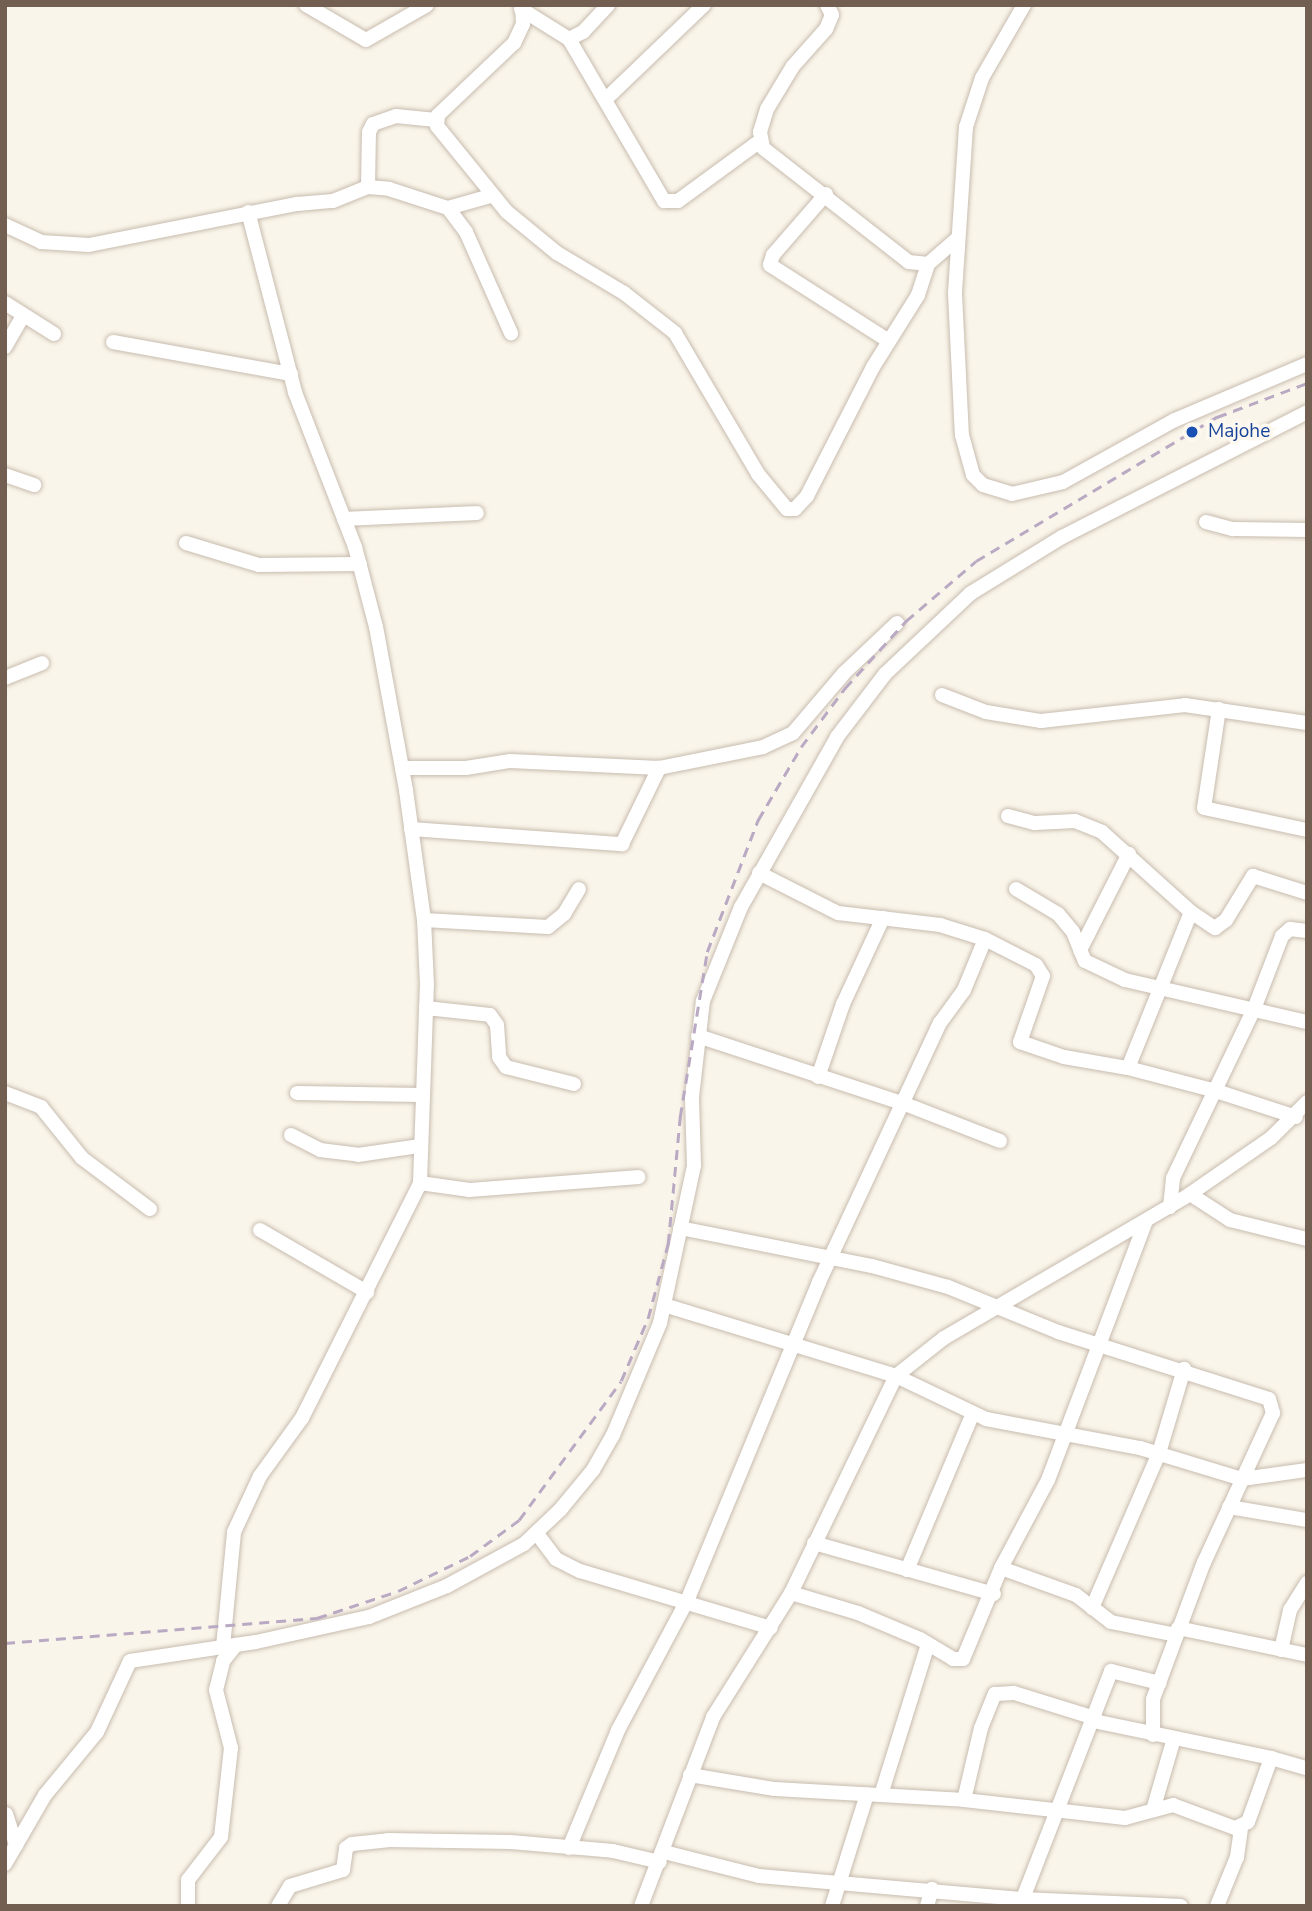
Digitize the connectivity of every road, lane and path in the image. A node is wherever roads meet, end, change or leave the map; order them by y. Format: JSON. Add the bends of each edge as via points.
{"nodes":[{"id":1,"x":306,"y":5,"type":"edge"},
{"id":2,"x":427,"y":5,"type":"edge"},
{"id":3,"x":608,"y":5,"type":"edge"},
{"id":4,"x":704,"y":5,"type":"edge"},
{"id":5,"x":827,"y":5,"type":"edge"},
{"id":6,"x":1024,"y":5,"type":"edge"},
{"id":7,"x":522,"y":7,"type":"edge"},
{"id":8,"x":569,"y":39,"type":"junction"},
{"id":9,"x":607,"y":98,"type":"junction"},
{"id":10,"x":436,"y":120,"type":"junction"},
{"id":11,"x":760,"y":141,"type":"junction"},
{"id":12,"x":368,"y":187,"type":"junction"},
{"id":13,"x":826,"y":194,"type":"junction"},
{"id":14,"x":490,"y":196,"type":"junction"},
{"id":15,"x":475,"y":202,"type":"junction"},
{"id":16,"x":448,"y":208,"type":"junction"},
{"id":17,"x":248,"y":212,"type":"junction"},
{"id":18,"x":5,"y":225,"type":"edge"},
{"id":19,"x":463,"y":228,"type":"junction"},
{"id":20,"x":956,"y":240,"type":"junction"},
{"id":21,"x":928,"y":264,"type":"junction"},
{"id":22,"x":5,"y":303,"type":"edge"},
{"id":23,"x":22,"y":317,"type":"junction"},
{"id":24,"x":511,"y":333,"type":"dead end"},
{"id":25,"x":54,"y":334,"type":"dead end"},
{"id":26,"x":889,"y":341,"type":"junction"},
{"id":27,"x":113,"y":342,"type":"dead end"},
{"id":28,"x":5,"y":347,"type":"edge"},
{"id":29,"x":1307,"y":364,"type":"edge"},
{"id":30,"x":291,"y":374,"type":"junction"},
{"id":31,"x":1307,"y":412,"type":"edge"},
{"id":32,"x":5,"y":475,"type":"edge"},
{"id":33,"x":34,"y":485,"type":"dead end"},
{"id":34,"x":477,"y":513,"type":"dead end"},
{"id":35,"x":344,"y":519,"type":"junction"},
{"id":36,"x":1206,"y":522,"type":"dead end"},
{"id":37,"x":1307,"y":530,"type":"edge"},
{"id":38,"x":186,"y":542,"type":"dead end"},
{"id":39,"x":360,"y":564,"type":"junction"},
{"id":40,"x":897,"y":623,"type":"dead end"},
{"id":41,"x":42,"y":663,"type":"dead end"},
{"id":42,"x":5,"y":678,"type":"edge"},
{"id":43,"x":942,"y":695,"type":"dead end"},
{"id":44,"x":1219,"y":709,"type":"junction"},
{"id":45,"x":1307,"y":723,"type":"edge"},
{"id":46,"x":402,"y":768,"type":"junction"},
{"id":47,"x":659,"y":768,"type":"junction"},
{"id":48,"x":1008,"y":816,"type":"dead end"},
{"id":49,"x":411,"y":829,"type":"junction"},
{"id":50,"x":1307,"y":830,"type":"edge"},
{"id":51,"x":1129,"y":854,"type":"junction"},
{"id":52,"x":759,"y":873,"type":"junction"},
{"id":53,"x":579,"y":889,"type":"dead end"},
{"id":54,"x":1016,"y":889,"type":"dead end"},
{"id":55,"x":1307,"y":893,"type":"edge"},
{"id":56,"x":1191,"y":912,"type":"junction"},
{"id":57,"x":883,"y":918,"type":"junction"},
{"id":58,"x":424,"y":920,"type":"junction"},
{"id":59,"x":1307,"y":931,"type":"edge"},
{"id":60,"x":985,"y":939,"type":"junction"},
{"id":61,"x":1080,"y":950,"type":"junction"},
{"id":62,"x":1161,"y":991,"type":"junction"},
{"id":63,"x":426,"y":1008,"type":"junction"},
{"id":64,"x":1254,"y":1009,"type":"junction"},
{"id":65,"x":1307,"y":1022,"type":"edge"},
{"id":66,"x":698,"y":1037,"type":"junction"},
{"id":67,"x":1128,"y":1068,"type":"junction"},
{"id":68,"x":818,"y":1077,"type":"junction"},
{"id":69,"x":574,"y":1084,"type":"dead end"},
{"id":70,"x":1216,"y":1091,"type":"junction"},
{"id":71,"x":5,"y":1093,"type":"edge"},
{"id":72,"x":297,"y":1093,"type":"dead end"},
{"id":73,"x":421,"y":1095,"type":"junction"},
{"id":74,"x":1307,"y":1102,"type":"edge"},
{"id":75,"x":905,"y":1104,"type":"junction"},
{"id":76,"x":1296,"y":1117,"type":"junction"},
{"id":77,"x":291,"y":1135,"type":"dead end"},
{"id":78,"x":1000,"y":1141,"type":"dead end"},
{"id":79,"x":420,"y":1146,"type":"junction"},
{"id":80,"x":639,"y":1177,"type":"dead end"},
{"id":81,"x":420,"y":1183,"type":"junction"},
{"id":82,"x":1190,"y":1194,"type":"junction"},
{"id":83,"x":1170,"y":1207,"type":"junction"},
{"id":84,"x":150,"y":1209,"type":"dead end"},
{"id":85,"x":1144,"y":1223,"type":"junction"},
{"id":86,"x":680,"y":1228,"type":"junction"},
{"id":87,"x":260,"y":1230,"type":"dead end"},
{"id":88,"x":1307,"y":1239,"type":"edge"},
{"id":89,"x":831,"y":1257,"type":"junction"},
{"id":90,"x":367,"y":1292,"type":"junction"},
{"id":91,"x":664,"y":1305,"type":"junction"},
{"id":92,"x":997,"y":1307,"type":"junction"},
{"id":93,"x":1100,"y":1344,"type":"junction"},
{"id":94,"x":793,"y":1345,"type":"junction"},
{"id":95,"x":1184,"y":1369,"type":"junction"},
{"id":96,"x":896,"y":1376,"type":"junction"},
{"id":97,"x":972,"y":1415,"type":"junction"},
{"id":98,"x":1066,"y":1433,"type":"junction"},
{"id":99,"x":1159,"y":1453,"type":"junction"},
{"id":100,"x":1307,"y":1470,"type":"edge"},
{"id":101,"x":1242,"y":1479,"type":"junction"},
{"id":102,"x":1229,"y":1507,"type":"junction"},
{"id":103,"x":1307,"y":1520,"type":"edge"},
{"id":104,"x":538,"y":1535,"type":"junction"},
{"id":105,"x":814,"y":1543,"type":"junction"},
{"id":106,"x":1001,"y":1567,"type":"junction"},
{"id":107,"x":907,"y":1570,"type":"junction"},
{"id":108,"x":1307,"y":1583,"type":"edge"},
{"id":109,"x":791,"y":1593,"type":"junction"},
{"id":110,"x":994,"y":1594,"type":"junction"},
{"id":111,"x":687,"y":1601,"type":"junction"},
{"id":112,"x":1092,"y":1608,"type":"junction"},
{"id":113,"x":771,"y":1628,"type":"junction"},
{"id":114,"x":1177,"y":1632,"type":"junction"},
{"id":115,"x":928,"y":1644,"type":"junction"},
{"id":116,"x":229,"y":1646,"type":"junction"},
{"id":117,"x":1281,"y":1650,"type":"junction"},
{"id":118,"x":1307,"y":1655,"type":"edge"},
{"id":119,"x":1160,"y":1683,"type":"junction"},
{"id":120,"x":1094,"y":1720,"type":"junction"},
{"id":121,"x":1153,"y":1735,"type":"junction"},
{"id":122,"x":1174,"y":1738,"type":"junction"},
{"id":123,"x":1271,"y":1758,"type":"junction"},
{"id":124,"x":1307,"y":1768,"type":"edge"},
{"id":125,"x":690,"y":1775,"type":"junction"},
{"id":126,"x":874,"y":1795,"type":"junction"},
{"id":127,"x":964,"y":1800,"type":"junction"},
{"id":128,"x":1153,"y":1810,"type":"junction"},
{"id":129,"x":1060,"y":1813,"type":"junction"},
{"id":130,"x":6,"y":1814,"type":"edge"},
{"id":131,"x":30,"y":1822,"type":"junction"},
{"id":132,"x":1241,"y":1827,"type":"junction"},
{"id":133,"x":16,"y":1846,"type":"junction"},
{"id":134,"x":569,"y":1848,"type":"junction"},
{"id":135,"x":662,"y":1857,"type":"junction"},
{"id":136,"x":5,"y":1864,"type":"edge"},
{"id":137,"x":840,"y":1882,"type":"junction"},
{"id":138,"x":932,"y":1889,"type":"junction"},
{"id":139,"x":1021,"y":1903,"type":"edge"},
{"id":140,"x":1119,"y":1904,"type":"edge"},
{"id":141,"x":188,"y":1906,"type":"edge"},
{"id":142,"x":278,"y":1906,"type":"edge"},
{"id":143,"x":641,"y":1906,"type":"edge"},
{"id":144,"x":832,"y":1906,"type":"edge"},
{"id":145,"x":927,"y":1906,"type":"edge"},
{"id":146,"x":1181,"y":1906,"type":"edge"},
{"id":147,"x":1217,"y":1906,"type":"edge"}],
"edges":[{"from":1,"to":2,"type":"street","via":[[366,40]]},
{"from":3,"to":8,"type":"street","via":[[583,32]]},
{"from":4,"to":9,"type":"street"},
{"from":5,"to":11,"type":"street","via":[[831,20],[778,91],[763,120]]},
{"from":6,"to":20,"type":"street","via":[[973,101],[965,127]]},
{"from":7,"to":8,"type":"street"},
{"from":7,"to":10,"type":"street","via":[[523,24],[514,43]]},
{"from":8,"to":9,"type":"street"},
{"from":9,"to":11,"type":"street","via":[[653,190],[670,204]]},
{"from":10,"to":12,"type":"street","via":[[396,116],[373,124]]},
{"from":10,"to":14,"type":"street"},
{"from":11,"to":13,"type":"street","via":[[771,156]]},
{"from":12,"to":16,"type":"street"},
{"from":12,"to":17,"type":"street","via":[[333,201]]},
{"from":13,"to":21,"type":"street","via":[[909,262]]},
{"from":13,"to":26,"type":"street","via":[[773,255],[770,265]]},
{"from":14,"to":15,"type":"street"},
{"from":14,"to":26,"type":"street","via":[[557,253],[624,293],[675,333],[758,474],[787,509],[795,509],[807,496]]},
{"from":15,"to":16,"type":"street"},
{"from":15,"to":19,"type":"street"},
{"from":16,"to":19,"type":"street"},
{"from":17,"to":18,"type":"street","via":[[81,245],[41,242]]},
{"from":17,"to":30,"type":"street"},
{"from":19,"to":24,"type":"street"},
{"from":20,"to":21,"type":"street"},
{"from":20,"to":29,"type":"street","via":[[962,435],[974,475],[997,491],[1031,493],[1063,482],[1175,420]]},
{"from":21,"to":26,"type":"street","via":[[918,295]]},
{"from":22,"to":23,"type":"street"},
{"from":23,"to":25,"type":"street"},
{"from":23,"to":28,"type":"street"},
{"from":27,"to":30,"type":"street"},
{"from":30,"to":35,"type":"street"},
{"from":31,"to":52,"type":"street","via":[[1062,537],[953,606],[885,674],[837,737]]},
{"from":32,"to":33,"type":"street"},
{"from":34,"to":35,"type":"street"},
{"from":35,"to":39,"type":"street"},
{"from":36,"to":37,"type":"street","via":[[1233,529]]},
{"from":38,"to":39,"type":"street","via":[[259,565]]},
{"from":39,"to":46,"type":"street"},
{"from":40,"to":47,"type":"street","via":[[844,673],[787,738]]},
{"from":41,"to":42,"type":"street"},
{"from":43,"to":44,"type":"street","via":[[986,712],[1041,721],[1185,705]]},
{"from":44,"to":45,"type":"street"},
{"from":44,"to":50,"type":"street","via":[[1205,808]]},
{"from":46,"to":47,"type":"street","via":[[466,768],[510,761]]},
{"from":46,"to":49,"type":"street"},
{"from":47,"to":49,"type":"street","via":[[622,844]]},
{"from":48,"to":51,"type":"street","via":[[1035,823],[1063,819],[1088,825]]},
{"from":49,"to":58,"type":"street"},
{"from":51,"to":56,"type":"street"},
{"from":51,"to":61,"type":"street"},
{"from":52,"to":57,"type":"street","via":[[838,913]]},
{"from":52,"to":66,"type":"street","via":[[703,1001]]},
{"from":53,"to":58,"type":"street","via":[[564,914],[548,928]]},
{"from":54,"to":61,"type":"street","via":[[1058,914]]},
{"from":55,"to":56,"type":"street","via":[[1253,876],[1220,927],[1208,925]]},
{"from":56,"to":62,"type":"street"},
{"from":57,"to":60,"type":"street","via":[[923,921]]},
{"from":57,"to":68,"type":"street","via":[[843,1004]]},
{"from":58,"to":63,"type":"street"},
{"from":59,"to":64,"type":"street","via":[[1290,929],[1282,936]]},
{"from":60,"to":67,"type":"street","via":[[1041,970],[1038,994],[1020,1042],[1064,1057]]},
{"from":60,"to":75,"type":"street","via":[[964,990],[940,1023]]},
{"from":61,"to":62,"type":"street","via":[[1089,964]]},
{"from":62,"to":64,"type":"street"},
{"from":62,"to":67,"type":"street"},
{"from":63,"to":69,"type":"street","via":[[490,1015],[497,1024],[499,1057],[506,1067]]},
{"from":63,"to":73,"type":"street"},
{"from":64,"to":65,"type":"street"},
{"from":64,"to":70,"type":"street"},
{"from":66,"to":68,"type":"street"},
{"from":66,"to":86,"type":"street","via":[[692,1097],[694,1166]]},
{"from":67,"to":70,"type":"street"},
{"from":68,"to":75,"type":"street"},
{"from":70,"to":76,"type":"street"},
{"from":70,"to":83,"type":"street","via":[[1174,1178]]},
{"from":71,"to":84,"type":"street","via":[[41,1107],[82,1158]]},
{"from":72,"to":73,"type":"street"},
{"from":73,"to":79,"type":"street"},
{"from":74,"to":76,"type":"street"},
{"from":75,"to":78,"type":"street"},
{"from":75,"to":89,"type":"street"},
{"from":76,"to":82,"type":"street"},
{"from":77,"to":79,"type":"street","via":[[320,1150],[358,1155]]},
{"from":79,"to":81,"type":"street"},
{"from":80,"to":81,"type":"street","via":[[470,1190]]},
{"from":81,"to":90,"type":"street","via":[[402,1212]]},
{"from":82,"to":83,"type":"street"},
{"from":82,"to":88,"type":"street","via":[[1237,1223]]},
{"from":83,"to":85,"type":"street"},
{"from":85,"to":92,"type":"street"},
{"from":85,"to":93,"type":"street"},
{"from":86,"to":89,"type":"street"},
{"from":86,"to":91,"type":"street"},
{"from":87,"to":90,"type":"street"},
{"from":89,"to":92,"type":"street","via":[[948,1287]]},
{"from":89,"to":94,"type":"street"},
{"from":90,"to":116,"type":"street","via":[[302,1418],[260,1476],[234,1532]]},
{"from":91,"to":94,"type":"street"},
{"from":91,"to":104,"type":"street","via":[[646,1363],[613,1435],[593,1470]]},
{"from":92,"to":93,"type":"street"},
{"from":92,"to":96,"type":"street","via":[[944,1338]]},
{"from":93,"to":95,"type":"street"},
{"from":93,"to":98,"type":"street"},
{"from":94,"to":96,"type":"street"},
{"from":94,"to":111,"type":"street"},
{"from":95,"to":99,"type":"street"},
{"from":95,"to":101,"type":"street","via":[[1247,1390],[1273,1404]]},
{"from":96,"to":97,"type":"street"},
{"from":96,"to":105,"type":"street"},
{"from":97,"to":98,"type":"street"},
{"from":97,"to":107,"type":"street","via":[[912,1549]]},
{"from":98,"to":99,"type":"street"},
{"from":98,"to":106,"type":"street","via":[[1048,1480]]},
{"from":99,"to":101,"type":"street"},
{"from":99,"to":112,"type":"street"},
{"from":100,"to":101,"type":"street"},
{"from":101,"to":102,"type":"street"},
{"from":102,"to":103,"type":"street"},
{"from":102,"to":114,"type":"street"},
{"from":104,"to":111,"type":"street","via":[[556,1559],[573,1568]]},
{"from":104,"to":116,"type":"street","via":[[447,1586],[369,1617]]},
{"from":105,"to":107,"type":"street"},
{"from":105,"to":109,"type":"street"},
{"from":106,"to":110,"type":"street"},
{"from":106,"to":112,"type":"street","via":[[1066,1590]]},
{"from":107,"to":110,"type":"street"},
{"from":108,"to":117,"type":"street","via":[[1290,1610]]},
{"from":109,"to":113,"type":"street"},
{"from":109,"to":115,"type":"street","via":[[838,1606]]},
{"from":110,"to":115,"type":"street","via":[[963,1659],[953,1659]]},
{"from":111,"to":113,"type":"street"},
{"from":111,"to":134,"type":"street","via":[[618,1730]]},
{"from":112,"to":114,"type":"street","via":[[1111,1622]]},
{"from":113,"to":125,"type":"street","via":[[713,1717]]},
{"from":114,"to":117,"type":"street"},
{"from":114,"to":119,"type":"street"},
{"from":115,"to":126,"type":"street"},
{"from":116,"to":131,"type":"street","via":[[130,1661],[97,1732],[67,1765]]},
{"from":116,"to":141,"type":"street","via":[[216,1682],[231,1748],[221,1837],[188,1880]]},
{"from":117,"to":118,"type":"street"},
{"from":119,"to":120,"type":"street","via":[[1112,1670]]},
{"from":119,"to":121,"type":"street","via":[[1150,1710]]},
{"from":120,"to":121,"type":"street"},
{"from":120,"to":127,"type":"street","via":[[1014,1693],[996,1694],[981,1728]]},
{"from":120,"to":129,"type":"street"},
{"from":121,"to":122,"type":"street"},
{"from":122,"to":123,"type":"street"},
{"from":122,"to":128,"type":"street"},
{"from":123,"to":124,"type":"street"},
{"from":123,"to":132,"type":"street","via":[[1248,1822]]},
{"from":125,"to":126,"type":"street","via":[[775,1789]]},
{"from":125,"to":135,"type":"street"},
{"from":126,"to":127,"type":"street"},
{"from":126,"to":137,"type":"street"},
{"from":127,"to":129,"type":"street"},
{"from":128,"to":129,"type":"street","via":[[1133,1817]]},
{"from":128,"to":132,"type":"street","via":[[1172,1805],[1216,1823]]},
{"from":129,"to":139,"type":"street"},
{"from":130,"to":131,"type":"street"},
{"from":130,"to":133,"type":"street"},
{"from":131,"to":133,"type":"street"},
{"from":132,"to":147,"type":"street","via":[[1237,1857]]},
{"from":133,"to":136,"type":"street"},
{"from":134,"to":135,"type":"street"},
{"from":134,"to":142,"type":"street","via":[[426,1840],[352,1844],[346,1848],[343,1870],[290,1885]]},
{"from":135,"to":137,"type":"street","via":[[759,1876]]},
{"from":135,"to":143,"type":"street"},
{"from":137,"to":138,"type":"street"},
{"from":137,"to":144,"type":"street"},
{"from":138,"to":139,"type":"street"},
{"from":138,"to":145,"type":"street"},
{"from":139,"to":140,"type":"street"},
{"from":140,"to":146,"type":"street"}]}
